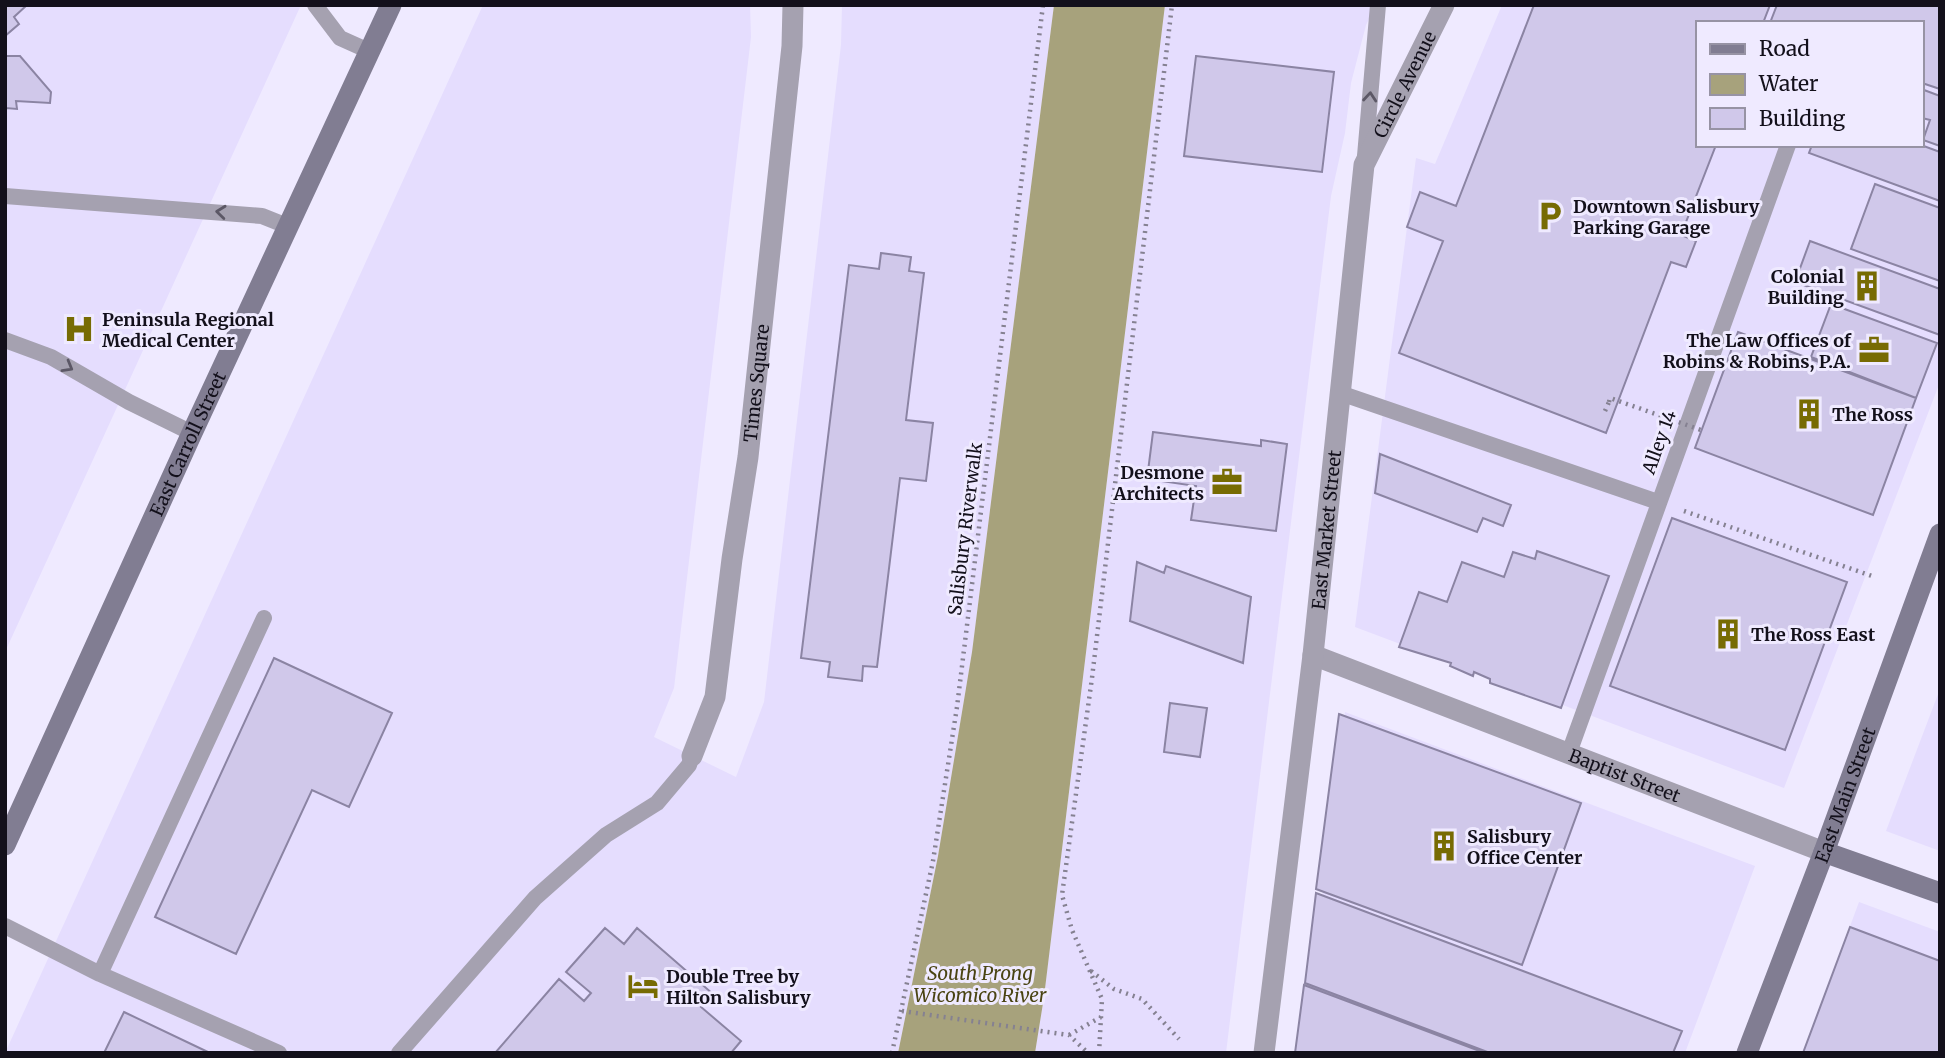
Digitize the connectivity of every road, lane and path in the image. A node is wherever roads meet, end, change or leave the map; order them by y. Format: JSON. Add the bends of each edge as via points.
{"nodes":[{"id":1,"x":315,"y":5,"type":"edge"},
{"id":2,"x":391,"y":5,"type":"edge"},
{"id":3,"x":793,"y":5,"type":"edge"},
{"id":4,"x":1043,"y":5,"type":"edge"},
{"id":5,"x":1172,"y":5,"type":"edge"},
{"id":6,"x":1378,"y":5,"type":"edge"},
{"id":7,"x":1444,"y":5,"type":"edge"},
{"id":8,"x":369,"y":51,"type":"junction"},
{"id":9,"x":1787,"y":147,"type":"edge"},
{"id":10,"x":1364,"y":165,"type":"junction"},
{"id":11,"x":5,"y":196,"type":"edge"},
{"id":12,"x":287,"y":226,"type":"junction"},
{"id":13,"x":5,"y":340,"type":"edge"},
{"id":14,"x":1340,"y":393,"type":"junction"},
{"id":15,"x":1605,"y":411,"type":"dead end"},
{"id":16,"x":1701,"y":430,"type":"dead end"},
{"id":17,"x":192,"y":433,"type":"junction"},
{"id":18,"x":1658,"y":502,"type":"junction"},
{"id":19,"x":1940,"y":534,"type":"edge"},
{"id":20,"x":1872,"y":576,"type":"dead end"},
{"id":21,"x":264,"y":618,"type":"dead end"},
{"id":22,"x":1313,"y":654,"type":"junction"},
{"id":23,"x":1569,"y":753,"type":"junction"},
{"id":24,"x":692,"y":756,"type":"joint"},
{"id":25,"x":5,"y":845,"type":"edge"},
{"id":26,"x":1824,"y":852,"type":"junction"},
{"id":27,"x":1940,"y":893,"type":"edge"},
{"id":28,"x":5,"y":926,"type":"edge"},
{"id":29,"x":1091,"y":971,"type":"junction"},
{"id":30,"x":100,"y":974,"type":"junction"},
{"id":31,"x":902,"y":1011,"type":"junction"},
{"id":32,"x":1102,"y":1016,"type":"junction"},
{"id":33,"x":1069,"y":1035,"type":"junction"},
{"id":34,"x":1179,"y":1040,"type":"dead end"},
{"id":35,"x":279,"y":1053,"type":"edge"},
{"id":36,"x":399,"y":1053,"type":"edge"},
{"id":37,"x":892,"y":1053,"type":"edge"},
{"id":38,"x":1088,"y":1053,"type":"edge"},
{"id":39,"x":1099,"y":1053,"type":"edge"},
{"id":40,"x":1264,"y":1053,"type":"edge"},
{"id":41,"x":1747,"y":1053,"type":"edge"}],
"edges":[{"from":1,"to":8,"type":"lane","via":[[340,38]]},
{"from":2,"to":8,"type":"main road","name":"East Carroll Street"},
{"from":3,"to":24,"type":"street","name":"Times Square","via":[[748,457],[715,697]]},
{"from":4,"to":31,"type":"path","name":"Salisbury Riverwalk","via":[[957,707],[933,861]]},
{"from":5,"to":29,"type":"path","via":[[1062,895]]},
{"from":10,"to":6,"type":"lane","name":"East Market Street","one_way":true},
{"from":7,"to":10,"type":"street","name":"Circle Avenue"},
{"from":8,"to":12,"type":"main road","name":"East Carroll Street"},
{"from":9,"to":18,"type":"lane","name":"Alley 14"},
{"from":10,"to":14,"type":"street","name":"East Market Street"},
{"from":12,"to":11,"type":"lane","one_way":true,"via":[[262,216],[217,211]]},
{"from":12,"to":17,"type":"main road","name":"East Carroll Street"},
{"from":13,"to":17,"type":"lane","one_way":true,"via":[[51,358]]},
{"from":14,"to":18,"type":"lane"},
{"from":14,"to":22,"type":"street","name":"East Market Street"},
{"from":15,"to":16,"type":"path","bridge":true,"via":[[1610,398]]},
{"from":17,"to":25,"type":"main road","name":"East Carroll Street"},
{"from":18,"to":20,"type":"path"},
{"from":18,"to":23,"type":"lane","name":"Alley 14"},
{"from":19,"to":26,"type":"main road","name":"East Main Street"},
{"from":21,"to":30,"type":"lane"},
{"from":22,"to":23,"type":"street","name":"Baptist Street"},
{"from":22,"to":40,"type":"street","name":"East Market Street"},
{"from":23,"to":26,"type":"street","name":"Baptist Street"},
{"from":24,"to":36,"type":"lane","via":[[657,803],[606,835],[535,898]]},
{"from":26,"to":27,"type":"main road","name":"Baptist Street"},
{"from":26,"to":41,"type":"main road","name":"East Main Street"},
{"from":28,"to":30,"type":"lane"},
{"from":29,"to":32,"type":"path","via":[[1102,999]]},
{"from":29,"to":34,"type":"path","via":[[1114,989],[1142,999]]},
{"from":30,"to":35,"type":"lane"},
{"from":31,"to":33,"type":"path"},
{"from":31,"to":37,"type":"path","name":"Salisbury Riverwalk"},
{"from":32,"to":33,"type":"path"},
{"from":32,"to":39,"type":"path"},
{"from":33,"to":38,"type":"path"}]}
